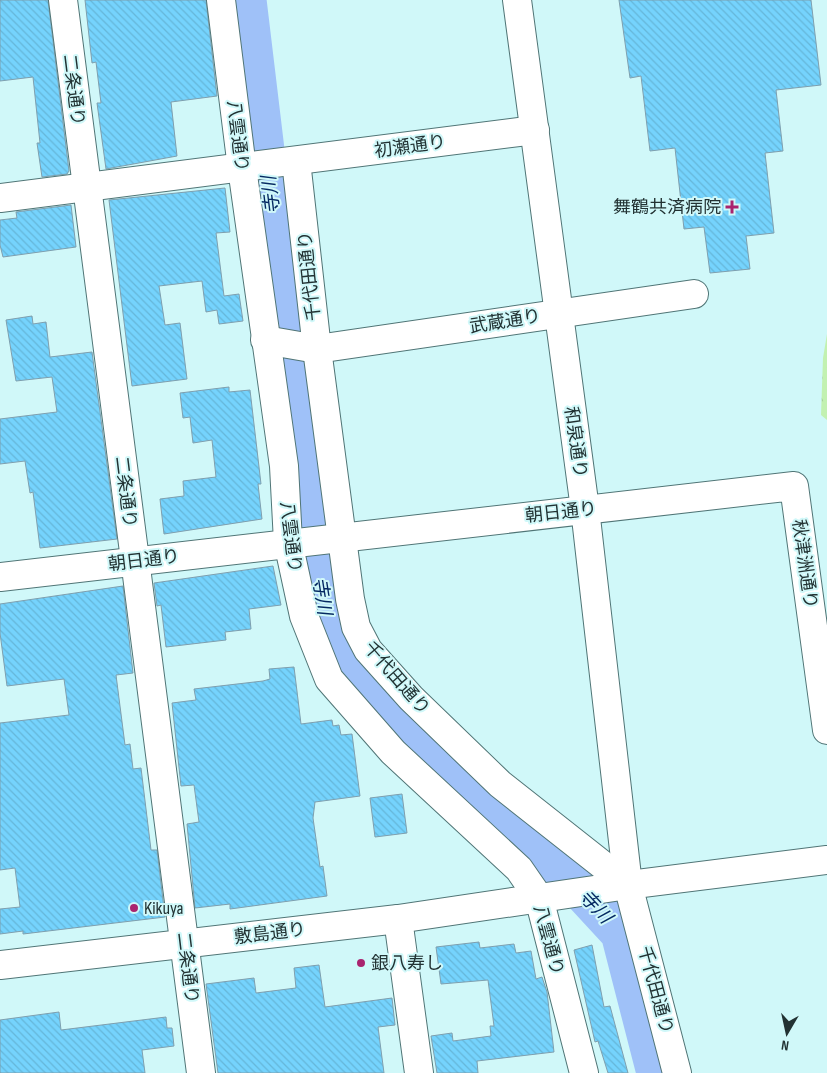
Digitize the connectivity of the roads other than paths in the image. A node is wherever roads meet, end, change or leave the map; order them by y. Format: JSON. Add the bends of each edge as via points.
{"nodes":[{"id":1,"x":63,"y":0,"type":"edge"},
{"id":2,"x":221,"y":0,"type":"edge"},
{"id":3,"x":517,"y":0,"type":"edge"},
{"id":4,"x":535,"y":130,"type":"junction"},
{"id":5,"x":291,"y":162,"type":"junction"},
{"id":6,"x":248,"y":167,"type":"junction"},
{"id":7,"x":87,"y":188,"type":"junction"},
{"id":8,"x":0,"y":198,"type":"edge"},
{"id":9,"x":694,"y":294,"type":"dead end"},
{"id":10,"x":558,"y":313,"type":"junction"},
{"id":11,"x":271,"y":341,"type":"junction"},
{"id":12,"x":311,"y":349,"type":"junction"},
{"id":13,"x":794,"y":486,"type":"joint"},
{"id":14,"x":585,"y":509,"type":"junction"},
{"id":15,"x":334,"y":537,"type":"junction"},
{"id":16,"x":293,"y":542,"type":"junction"},
{"id":17,"x":135,"y":561,"type":"junction"},
{"id":18,"x":0,"y":577,"type":"edge"},
{"id":19,"x":827,"y":730,"type":"edge"},
{"id":20,"x":827,"y":860,"type":"edge"},
{"id":21,"x":617,"y":887,"type":"junction"},
{"id":22,"x":538,"y":898,"type":"junction"},
{"id":23,"x":398,"y":918,"type":"junction"},
{"id":24,"x":184,"y":943,"type":"junction"},
{"id":25,"x":0,"y":965,"type":"edge"},
{"id":26,"x":201,"y":1073,"type":"edge"},
{"id":27,"x":419,"y":1073,"type":"edge"},
{"id":28,"x":584,"y":1073,"type":"edge"},
{"id":29,"x":677,"y":1073,"type":"edge"}],
"edges":[{"from":1,"to":7,"type":"street","name":"二条通り"},
{"from":2,"to":6,"type":"street","name":"八雲通り"},
{"from":3,"to":4,"type":"street","name":"和泉通り"},
{"from":4,"to":5,"type":"street","name":"初瀬通り"},
{"from":4,"to":10,"type":"street","name":"和泉通り"},
{"from":5,"to":6,"type":"street","name":"初瀬通り"},
{"from":5,"to":12,"type":"street","name":"千代田通り"},
{"from":6,"to":7,"type":"street"},
{"from":6,"to":11,"type":"street","name":"八雲通り"},
{"from":7,"to":8,"type":"street"},
{"from":7,"to":17,"type":"street","name":"二条通り"},
{"from":9,"to":10,"type":"street","name":"武蔵通り"},
{"from":10,"to":12,"type":"street","name":"武蔵通り"},
{"from":10,"to":14,"type":"street","name":"和泉通り"},
{"from":11,"to":12,"type":"street"},
{"from":11,"to":16,"type":"street","name":"八雲通り"},
{"from":12,"to":15,"type":"street","name":"千代田通り"},
{"from":13,"to":14,"type":"street","name":"朝日通り"},
{"from":13,"to":19,"type":"street","name":"秋津洲通り"},
{"from":14,"to":15,"type":"street","name":"朝日通り"},
{"from":14,"to":21,"type":"street","name":"和泉通り"},
{"from":15,"to":16,"type":"street","name":"朝日通り"},
{"from":15,"to":21,"type":"street","name":"千代田通り","via":[[356,627],[368,650],[411,698],[500,784]]},
{"from":16,"to":17,"type":"street","name":"朝日通り"},
{"from":16,"to":22,"type":"street","name":"八雲通り","via":[[304,616],[329,679],[393,752],[518,869]]},
{"from":17,"to":18,"type":"street","name":"朝日通り"},
{"from":17,"to":24,"type":"street","name":"二条通り"},
{"from":20,"to":21,"type":"street","name":"敷島通り"},
{"from":21,"to":22,"type":"street","name":"敷島通り"},
{"from":21,"to":29,"type":"street","name":"千代田通り"},
{"from":22,"to":23,"type":"street","name":"敷島通り"},
{"from":22,"to":28,"type":"street","name":"八雲通り"},
{"from":23,"to":24,"type":"street","name":"敷島通り"},
{"from":23,"to":27,"type":"street"},
{"from":24,"to":25,"type":"street","name":"敷島通り"},
{"from":24,"to":26,"type":"street","name":"二条通り"}]}
